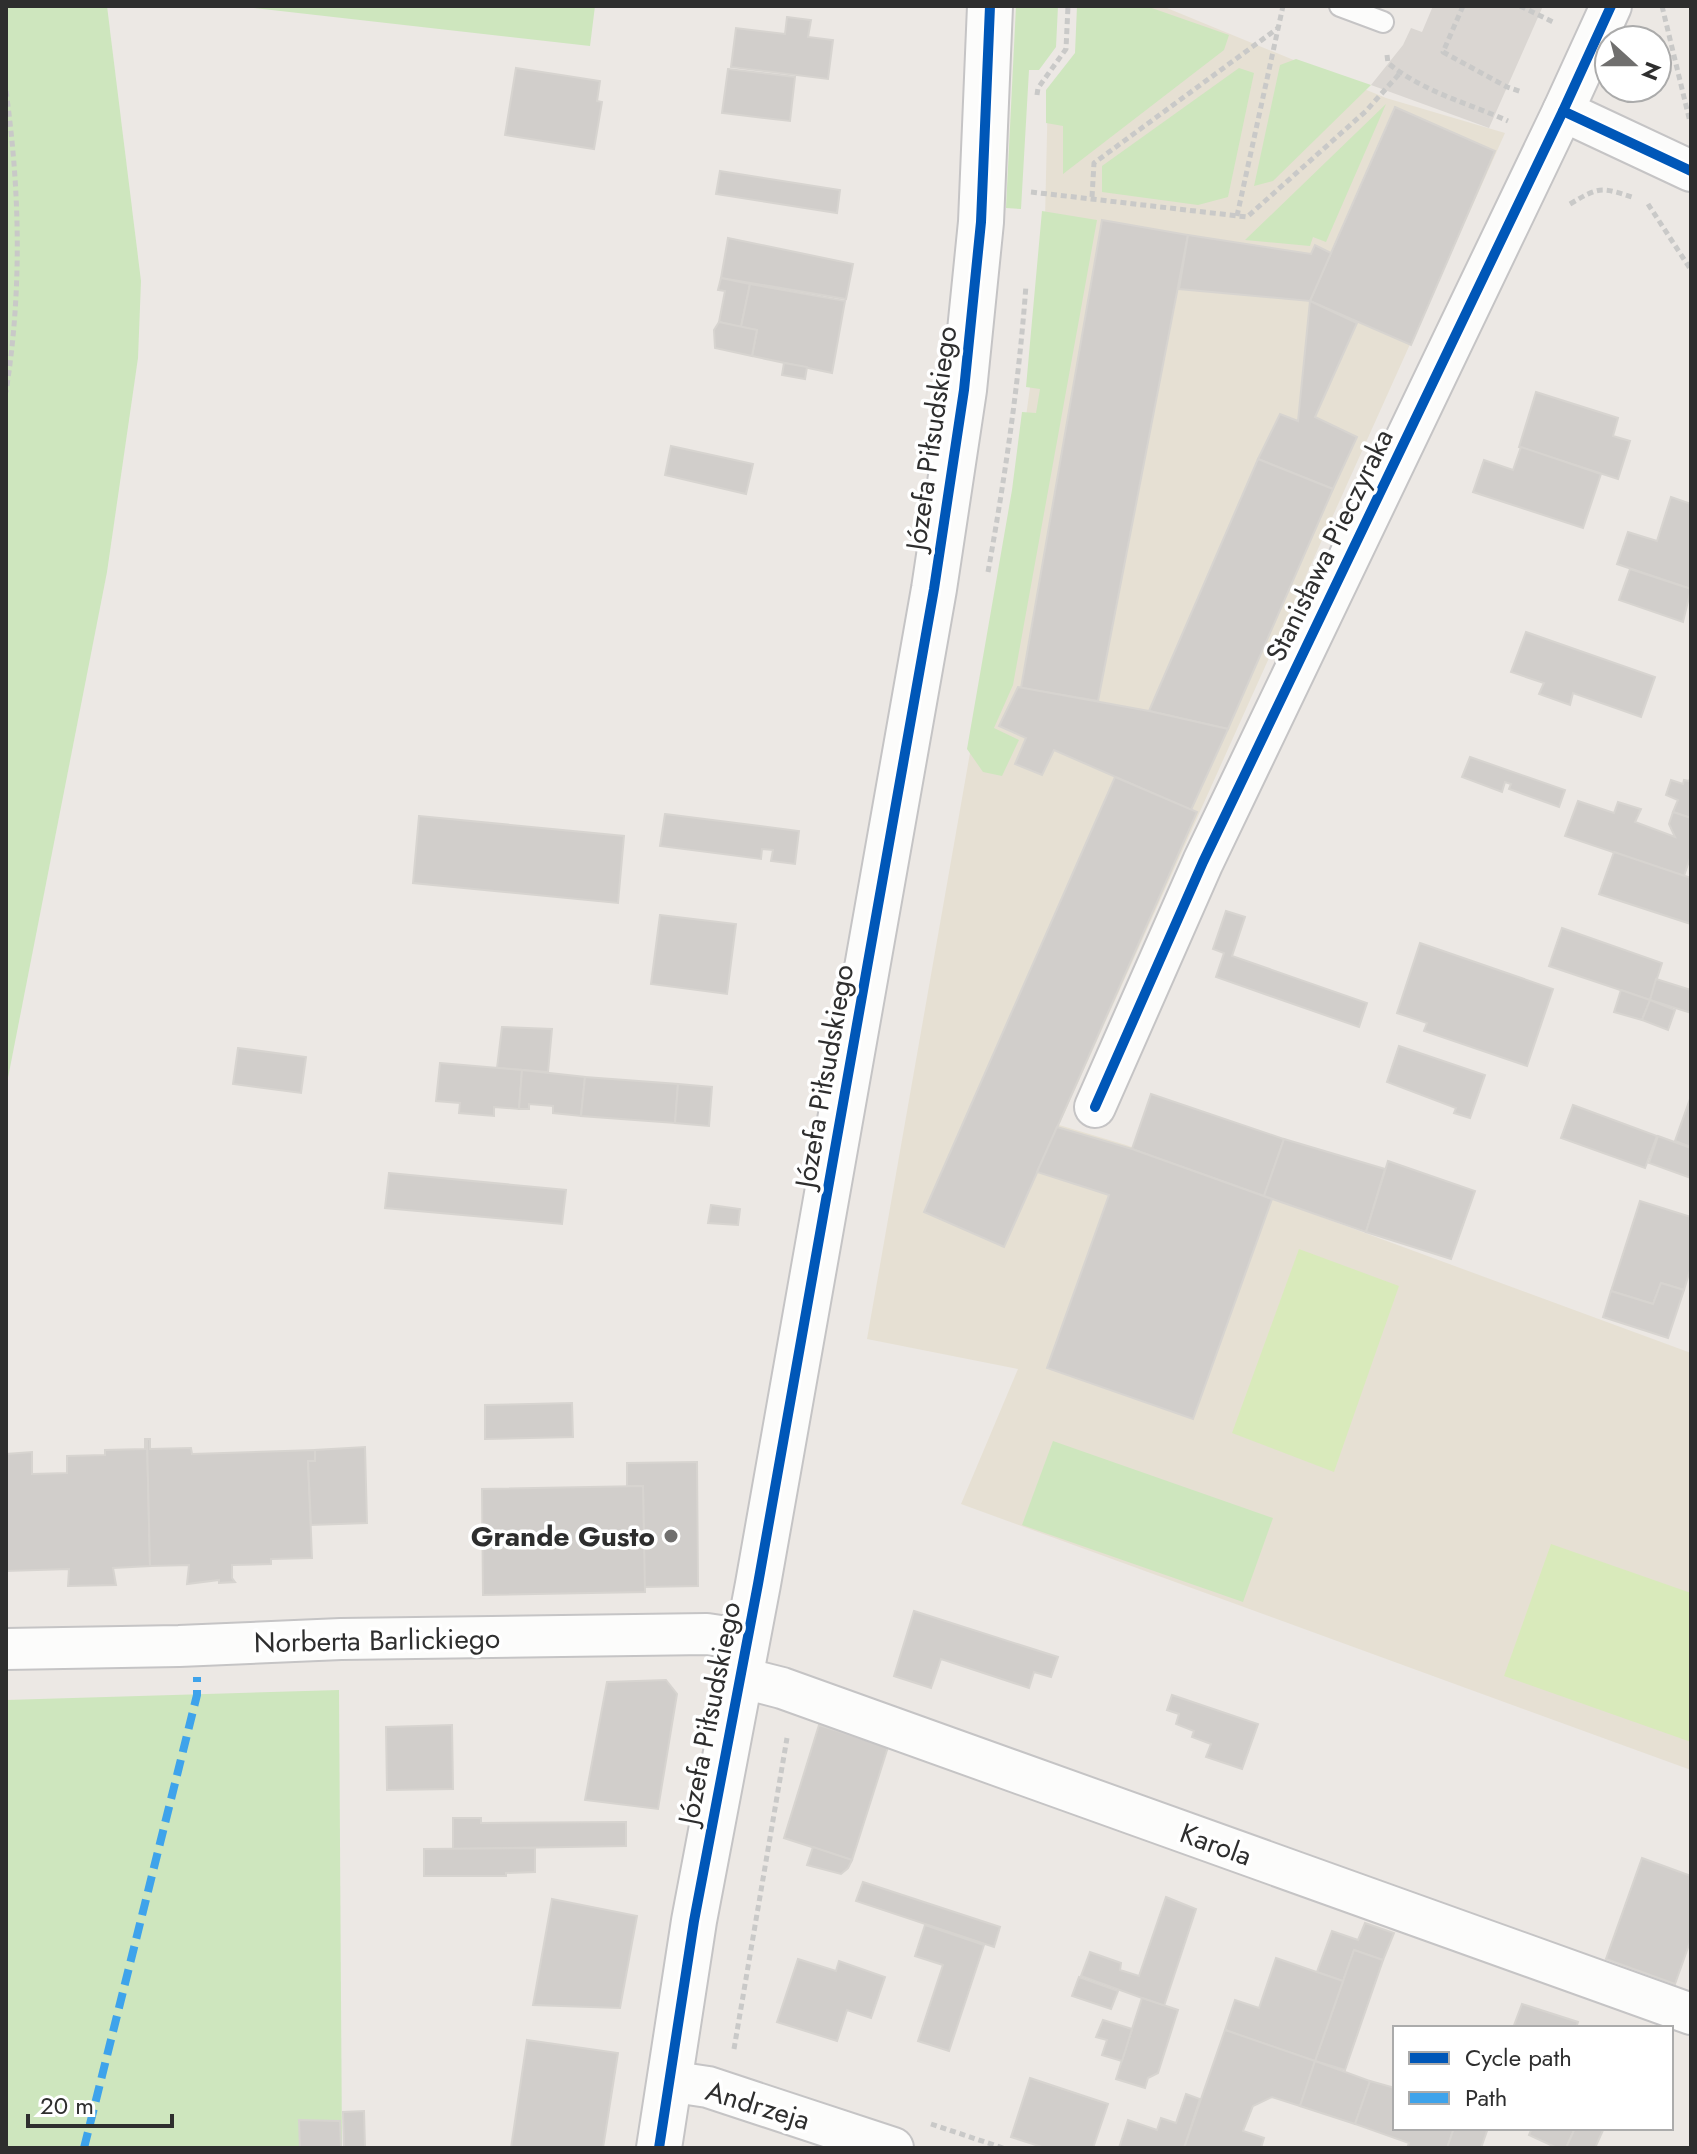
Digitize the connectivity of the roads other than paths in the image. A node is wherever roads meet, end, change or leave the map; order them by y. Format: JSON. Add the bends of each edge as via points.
{"nodes":[{"id":1,"x":990,"y":6,"type":"edge"},
{"id":2,"x":1340,"y":6,"type":"edge"},
{"id":3,"x":1611,"y":6,"type":"edge"},
{"id":4,"x":1383,"y":22,"type":"road end"},
{"id":5,"x":1549,"y":104,"type":"junction"},
{"id":6,"x":1691,"y":171,"type":"edge"},
{"id":7,"x":1095,"y":1107,"type":"dead end"},
{"id":8,"x":6,"y":1649,"type":"edge"},
{"id":9,"x":743,"y":1658,"type":"junction"},
{"id":10,"x":1691,"y":2014,"type":"edge"},
{"id":11,"x":668,"y":2081,"type":"junction"},
{"id":12,"x":659,"y":2148,"type":"edge"},
{"id":13,"x":893,"y":2148,"type":"edge"}],
"edges":[{"from":1,"to":9,"type":"street","name":"Józefa Piłsudskiego","via":[[981,222],[934,589]]},
{"from":2,"to":4,"type":"lane"},
{"from":3,"to":5,"type":"street","name":"Stanisława Pieczyraka"},
{"from":5,"to":6,"type":"street"},
{"from":5,"to":7,"type":"street","name":"Stanisława Pieczyraka"},
{"from":8,"to":9,"type":"street","name":"Norberta Barlickiego","via":[[707,1634]]},
{"from":9,"to":10,"type":"street","name":"Karola","via":[[791,1692]]},
{"from":9,"to":11,"type":"street","name":"Józefa Piłsudskiego"},
{"from":11,"to":12,"type":"street","name":"Józefa Piłsudskiego"},
{"from":11,"to":13,"type":"street","name":"Andrzeja","via":[[708,2087]]}]}
